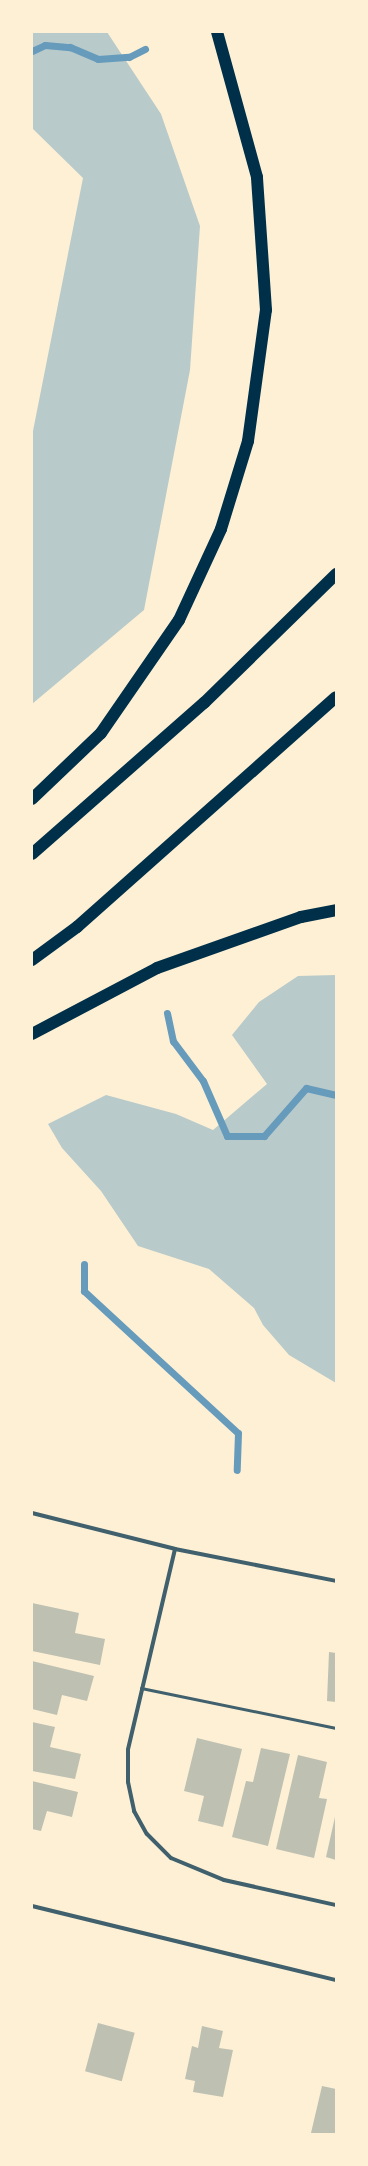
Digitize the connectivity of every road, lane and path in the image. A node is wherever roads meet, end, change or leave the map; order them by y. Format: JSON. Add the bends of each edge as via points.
{"nodes":[{"id":1,"x":210,"y":32,"type":"edge"},
{"id":2,"x":217,"y":32,"type":"edge"},
{"id":3,"x":227,"y":60,"type":"junction"},
{"id":4,"x":336,"y":574,"type":"edge"},
{"id":5,"x":336,"y":696,"type":"edge"},
{"id":6,"x":32,"y":799,"type":"edge"},
{"id":7,"x":32,"y":854,"type":"edge"},
{"id":8,"x":336,"y":910,"type":"edge"},
{"id":9,"x":32,"y":960,"type":"edge"},
{"id":10,"x":32,"y":1034,"type":"edge"},
{"id":11,"x":32,"y":1513,"type":"edge"},
{"id":12,"x":175,"y":1549,"type":"junction"},
{"id":13,"x":336,"y":1581,"type":"edge"},
{"id":14,"x":141,"y":1688,"type":"junction"},
{"id":15,"x":336,"y":1728,"type":"edge"},
{"id":16,"x":336,"y":1905,"type":"edge"},
{"id":17,"x":32,"y":1906,"type":"edge"},
{"id":18,"x":336,"y":1980,"type":"edge"}],
"edges":[{"from":1,"to":3,"type":"highway"},
{"from":2,"to":3,"type":"highway"},
{"from":3,"to":6,"type":"highway","via":[[256,177],[266,310],[248,441],[221,529],[179,620],[101,733]]},
{"from":4,"to":7,"type":"highway","via":[[204,703]]},
{"from":5,"to":9,"type":"highway","via":[[76,928]]},
{"from":8,"to":10,"type":"highway","via":[[302,917],[157,968]]},
{"from":11,"to":12,"type":"street"},
{"from":12,"to":13,"type":"street"},
{"from":12,"to":14,"type":"street"},
{"from":14,"to":15,"type":"lane"},
{"from":14,"to":16,"type":"street","via":[[128,1750],[128,1782],[134,1811],[147,1834],[171,1858],[224,1880]]},
{"from":17,"to":18,"type":"street"}]}
